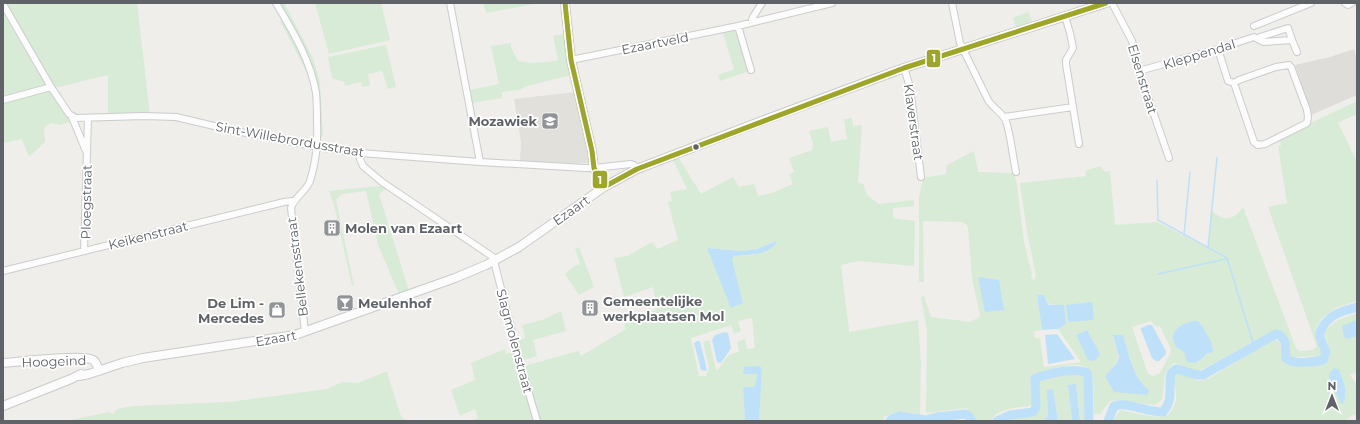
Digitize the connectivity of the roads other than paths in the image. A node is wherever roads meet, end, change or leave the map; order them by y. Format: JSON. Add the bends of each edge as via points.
{"nodes":[{"id":1,"x":276,"y":3,"type":"edge"},
{"id":2,"x":450,"y":3,"type":"edge"},
{"id":3,"x":565,"y":3,"type":"edge"},
{"id":4,"x":762,"y":3,"type":"edge"},
{"id":5,"x":832,"y":3,"type":"edge"},
{"id":6,"x":952,"y":3,"type":"edge"},
{"id":7,"x":1106,"y":3,"type":"edge"},
{"id":8,"x":1112,"y":3,"type":"edge"},
{"id":9,"x":1311,"y":3,"type":"edge"},
{"id":10,"x":1345,"y":3,"type":"edge"},
{"id":11,"x":1352,"y":3,"type":"edge"},
{"id":12,"x":3,"y":4,"type":"edge"},
{"id":13,"x":1065,"y":16,"type":"junction"},
{"id":14,"x":751,"y":24,"type":"junction"},
{"id":15,"x":738,"y":26,"type":"junction"},
{"id":16,"x":1254,"y":26,"type":"dead end"},
{"id":17,"x":1258,"y":39,"type":"junction"},
{"id":18,"x":1292,"y":40,"type":"junction"},
{"id":19,"x":963,"y":49,"type":"junction"},
{"id":20,"x":1218,"y":49,"type":"junction"},
{"id":21,"x":1297,"y":52,"type":"dead end"},
{"id":22,"x":571,"y":60,"type":"junction"},
{"id":23,"x":904,"y":68,"type":"junction"},
{"id":24,"x":751,"y":70,"type":"dead end"},
{"id":25,"x":1139,"y":71,"type":"junction"},
{"id":26,"x":1234,"y":83,"type":"junction"},
{"id":27,"x":51,"y":87,"type":"junction"},
{"id":28,"x":3,"y":100,"type":"edge"},
{"id":29,"x":1073,"y":107,"type":"junction"},
{"id":30,"x":72,"y":117,"type":"junction"},
{"id":31,"x":1004,"y":117,"type":"junction"},
{"id":32,"x":88,"y":118,"type":"junction"},
{"id":33,"x":1078,"y":144,"type":"dead end"},
{"id":34,"x":318,"y":147,"type":"junction"},
{"id":35,"x":86,"y":152,"type":"junction"},
{"id":36,"x":360,"y":153,"type":"junction"},
{"id":37,"x":1169,"y":158,"type":"dead end"},
{"id":38,"x":480,"y":162,"type":"junction"},
{"id":39,"x":594,"y":168,"type":"junction"},
{"id":40,"x":637,"y":169,"type":"junction"},
{"id":41,"x":1016,"y":172,"type":"dead end"},
{"id":42,"x":921,"y":177,"type":"dead end"},
{"id":43,"x":604,"y":187,"type":"junction"},
{"id":44,"x":292,"y":201,"type":"junction"},
{"id":45,"x":84,"y":251,"type":"junction"},
{"id":46,"x":494,"y":260,"type":"junction"},
{"id":47,"x":3,"y":271,"type":"edge"},
{"id":48,"x":305,"y":332,"type":"junction"},
{"id":49,"x":3,"y":363,"type":"edge"},
{"id":50,"x":98,"y":369,"type":"junction"},
{"id":51,"x":3,"y":406,"type":"edge"},
{"id":52,"x":537,"y":421,"type":"edge"}],
"edges":[{"from":1,"to":34,"type":"street","name":"Bellekensstraat","via":[[298,43],[312,76],[316,98]]},
{"from":2,"to":38,"type":"street"},
{"from":3,"to":22,"type":"main road"},
{"from":4,"to":14,"type":"street"},
{"from":5,"to":14,"type":"street","name":"Ezaartveld"},
{"from":6,"to":19,"type":"street"},
{"from":7,"to":13,"type":"main road","name":"Ezaart"},
{"from":8,"to":25,"type":"street","name":"Elsenstraat","via":[[1132,42]]},
{"from":9,"to":16,"type":"street"},
{"from":10,"to":11,"type":"street","via":[[1348,6]]},
{"from":12,"to":27,"type":"street"},
{"from":13,"to":19,"type":"main road","name":"Ezaart"},
{"from":13,"to":29,"type":"street","via":[[1073,48],[1066,60]]},
{"from":14,"to":15,"type":"street","name":"Ezaartveld"},
{"from":15,"to":22,"type":"street","name":"Ezaartveld"},
{"from":15,"to":24,"type":"street"},
{"from":17,"to":18,"type":"street","name":"Kleppendal","via":[[1263,42]]},
{"from":17,"to":18,"type":"street","name":"Kleppendal","via":[[1288,28]]},
{"from":17,"to":20,"type":"street","name":"Kleppendal","via":[[1254,37]]},
{"from":18,"to":21,"type":"street","name":"Kleppendal"},
{"from":19,"to":23,"type":"main road","name":"Ezaart"},
{"from":19,"to":31,"type":"street","via":[[988,100]]},
{"from":20,"to":25,"type":"street","name":"Kleppendal"},
{"from":20,"to":26,"type":"street","via":[[1228,81]]},
{"from":22,"to":39,"type":"main road"},
{"from":23,"to":40,"type":"main road","name":"Ezaart"},
{"from":23,"to":42,"type":"street","name":"Klaverstraat","via":[[910,87]]},
{"from":25,"to":37,"type":"street","name":"Elsenstraat"},
{"from":26,"to":26,"type":"street","via":[[1254,142],[1258,145],[1307,123],[1306,110],[1289,65],[1276,66]]},
{"from":27,"to":28,"type":"street"},
{"from":27,"to":30,"type":"street"},
{"from":29,"to":31,"type":"street"},
{"from":29,"to":33,"type":"street"},
{"from":30,"to":32,"type":"street","name":"Sint-Willebrordusstraat"},
{"from":30,"to":35,"type":"street","name":"Ploegstraat"},
{"from":31,"to":41,"type":"street"},
{"from":32,"to":34,"type":"street","name":"Sint-Willebrordusstraat","via":[[176,118]]},
{"from":32,"to":35,"type":"street","name":"Ploegstraat"},
{"from":34,"to":36,"type":"street","name":"Sint-Willebrordusstraat"},
{"from":34,"to":44,"type":"street","name":"Bellekensstraat","via":[[310,181],[305,190]]},
{"from":35,"to":45,"type":"street","name":"Ploegstraat"},
{"from":36,"to":38,"type":"street","name":"Sint-Willebrordusstraat"},
{"from":36,"to":46,"type":"street","via":[[364,166],[382,182],[490,254]]},
{"from":38,"to":39,"type":"street","name":"Sint-Willebrordusstraat"},
{"from":39,"to":40,"type":"street","name":"Sint-Willebrordusstraat","via":[[631,164]]},
{"from":39,"to":43,"type":"main road"},
{"from":40,"to":43,"type":"main road","name":"Ezaart"},
{"from":43,"to":46,"type":"main road","name":"Ezaart","via":[[519,247]]},
{"from":44,"to":45,"type":"street","name":"Keikenstraat"},
{"from":44,"to":48,"type":"street","name":"Bellekensstraat"},
{"from":45,"to":47,"type":"street","name":"Keikenstraat"},
{"from":46,"to":48,"type":"main road","name":"Ezaart","via":[[455,278]]},
{"from":46,"to":52,"type":"street","name":"Slagmolenstraat"},
{"from":48,"to":50,"type":"main road","name":"Ezaart","via":[[122,363],[113,362]]},
{"from":49,"to":50,"type":"main road","name":"Hoogeind","via":[[88,358],[94,360]]},
{"from":50,"to":51,"type":"main road","name":"Ezaart","via":[[85,371],[79,376]]}]}
